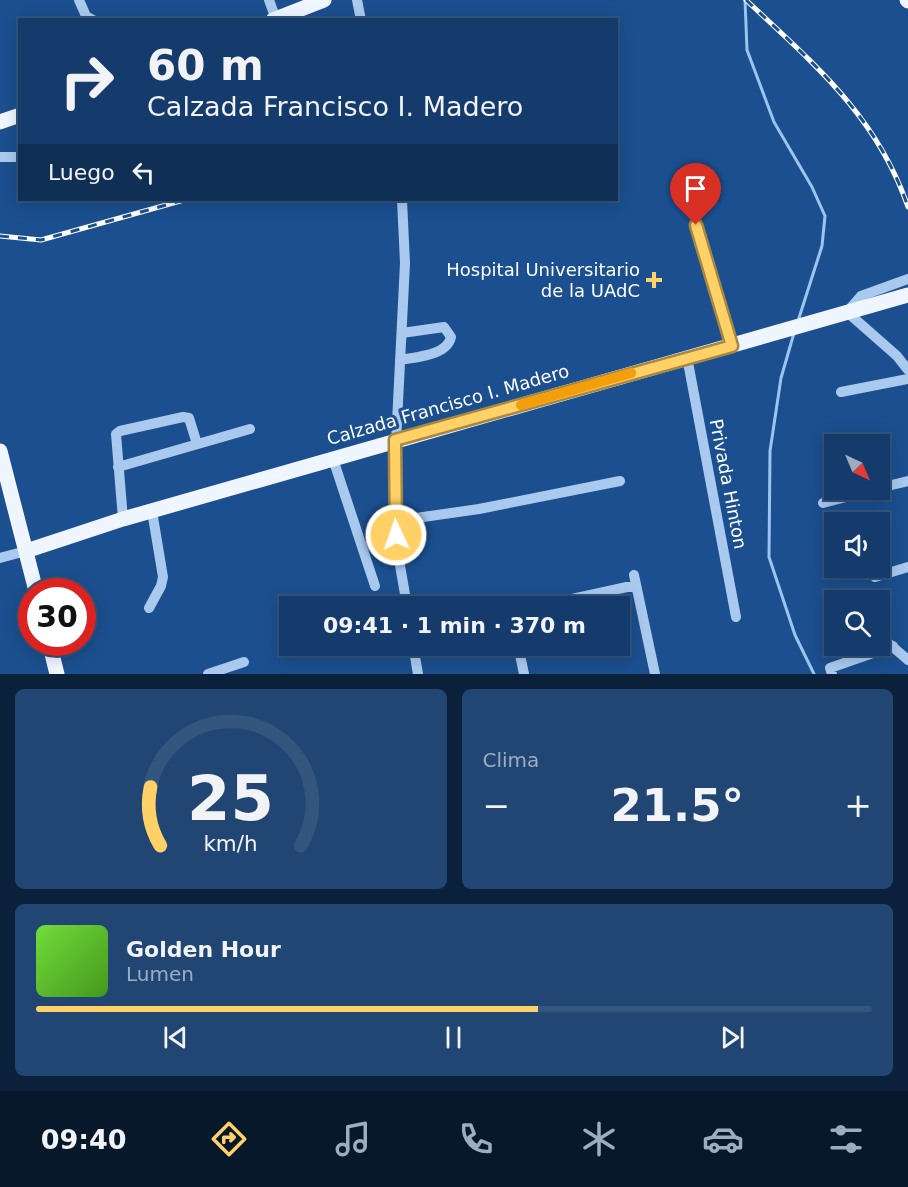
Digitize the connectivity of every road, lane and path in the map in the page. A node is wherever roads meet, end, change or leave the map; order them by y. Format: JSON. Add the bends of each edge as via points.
{"nodes":[{"id":1,"x":79,"y":0,"type":"edge"},
{"id":2,"x":268,"y":0,"type":"edge"},
{"id":3,"x":324,"y":0,"type":"edge"},
{"id":4,"x":357,"y":0,"type":"edge"},
{"id":5,"x":90,"y":18,"type":"edge"},
{"id":6,"x":275,"y":18,"type":"edge"},
{"id":7,"x":278,"y":18,"type":"edge"},
{"id":8,"x":361,"y":18,"type":"edge"},
{"id":9,"x":18,"y":116,"type":"edge"},
{"id":10,"x":0,"y":122,"type":"edge"},
{"id":11,"x":0,"y":157,"type":"edge"},
{"id":12,"x":18,"y":157,"type":"edge"},
{"id":13,"x":402,"y":201,"type":"edge"},
{"id":14,"x":696,"y":225,"type":"dead end"},
{"id":15,"x":908,"y":279,"type":"edge"},
{"id":16,"x":908,"y":295,"type":"edge"},
{"id":17,"x":847,"y":312,"type":"junction"},
{"id":18,"x":402,"y":333,"type":"junction"},
{"id":19,"x":732,"y":346,"type":"junction"},
{"id":20,"x":687,"y":357,"type":"junction"},
{"id":21,"x":400,"y":360,"type":"junction"},
{"id":22,"x":908,"y":370,"type":"edge"},
{"id":23,"x":908,"y":379,"type":"edge"},
{"id":24,"x":841,"y":392,"type":"dead end"},
{"id":25,"x":250,"y":429,"type":"dead end"},
{"id":26,"x":395,"y":440,"type":"junction"},
{"id":27,"x":197,"y":444,"type":"junction"},
{"id":28,"x":0,"y":451,"type":"edge"},
{"id":29,"x":333,"y":459,"type":"junction"},
{"id":30,"x":118,"y":467,"type":"junction"},
{"id":31,"x":620,"y":481,"type":"dead end"},
{"id":32,"x":908,"y":481,"type":"edge"},
{"id":33,"x":890,"y":486,"type":"edge"},
{"id":34,"x":835,"y":500,"type":"edge"},
{"id":35,"x":823,"y":503,"type":"dead end"},
{"id":36,"x":152,"y":511,"type":"junction"},
{"id":37,"x":123,"y":519,"type":"junction"},
{"id":38,"x":395,"y":521,"type":"junction"},
{"id":39,"x":26,"y":551,"type":"junction"},
{"id":40,"x":0,"y":558,"type":"edge"},
{"id":41,"x":908,"y":567,"type":"edge"},
{"id":42,"x":890,"y":572,"type":"edge"},
{"id":43,"x":33,"y":578,"type":"edge"},
{"id":44,"x":375,"y":586,"type":"dead end"},
{"id":45,"x":406,"y":596,"type":"edge"},
{"id":46,"x":577,"y":596,"type":"edge"},
{"id":47,"x":149,"y":608,"type":"dead end"},
{"id":48,"x":736,"y":617,"type":"dead end"},
{"id":49,"x":890,"y":644,"type":"edge"},
{"id":50,"x":893,"y":646,"type":"junction"},
{"id":51,"x":52,"y":656,"type":"edge"},
{"id":52,"x":415,"y":656,"type":"edge"},
{"id":53,"x":520,"y":656,"type":"edge"},
{"id":54,"x":908,"y":660,"type":"edge"},
{"id":55,"x":244,"y":662,"type":"dead end"},
{"id":56,"x":57,"y":674,"type":"edge"},
{"id":57,"x":208,"y":674,"type":"edge"},
{"id":58,"x":418,"y":674,"type":"edge"},
{"id":59,"x":524,"y":674,"type":"edge"},
{"id":60,"x":655,"y":674,"type":"edge"},
{"id":61,"x":832,"y":674,"type":"edge"}],
"edges":[{"from":1,"to":5,"type":"street"},
{"from":2,"to":6,"type":"street"},
{"from":3,"to":7,"type":"main road"},
{"from":4,"to":8,"type":"street"},
{"from":9,"to":10,"type":"main road"},
{"from":11,"to":12,"type":"street"},
{"from":13,"to":18,"type":"street"},
{"from":14,"to":19,"type":"street"},
{"from":15,"to":17,"type":"street","via":[[861,296]]},
{"from":16,"to":17,"type":"main road","name":"Calzada Francisco I. Madero"},
{"from":17,"to":19,"type":"main road","name":"Calzada Francisco I. Madero"},
{"from":17,"to":22,"type":"street"},
{"from":18,"to":21,"type":"street"},
{"from":18,"to":21,"type":"street","via":[[444,327],[451,337],[441,350]]},
{"from":19,"to":20,"type":"main road","name":"Calzada Francisco I. Madero"},
{"from":20,"to":26,"type":"main road","name":"Calzada Francisco I. Madero"},
{"from":20,"to":48,"type":"street","name":"Privada Hinton"},
{"from":21,"to":26,"type":"street"},
{"from":23,"to":24,"type":"street"},
{"from":25,"to":27,"type":"street"},
{"from":26,"to":29,"type":"main road","name":"Calzada Francisco I. Madero"},
{"from":26,"to":38,"type":"street"},
{"from":27,"to":30,"type":"street"},
{"from":27,"to":30,"type":"street","via":[[189,418],[120,431],[116,434]]},
{"from":28,"to":39,"type":"main road"},
{"from":29,"to":36,"type":"main road","name":"Calzada Francisco I. Madero"},
{"from":29,"to":44,"type":"street"},
{"from":30,"to":37,"type":"street"},
{"from":31,"to":38,"type":"street"},
{"from":32,"to":33,"type":"street"},
{"from":34,"to":35,"type":"street"},
{"from":36,"to":37,"type":"main road","name":"Calzada Francisco I. Madero"},
{"from":36,"to":47,"type":"street","via":[[163,577]]},
{"from":37,"to":39,"type":"main road","name":"Calzada Francisco I. Madero"},
{"from":38,"to":45,"type":"street"},
{"from":39,"to":40,"type":"street","name":"Calzada Francisco I. Madero"},
{"from":39,"to":43,"type":"main road"},
{"from":41,"to":42,"type":"street"},
{"from":46,"to":60,"type":"street","via":[[635,580]]},
{"from":49,"to":50,"type":"street"},
{"from":50,"to":54,"type":"street"},
{"from":50,"to":61,"type":"street","via":[[830,668]]},
{"from":51,"to":56,"type":"main road"},
{"from":52,"to":58,"type":"street"},
{"from":53,"to":59,"type":"street"},
{"from":55,"to":57,"type":"street"}]}
